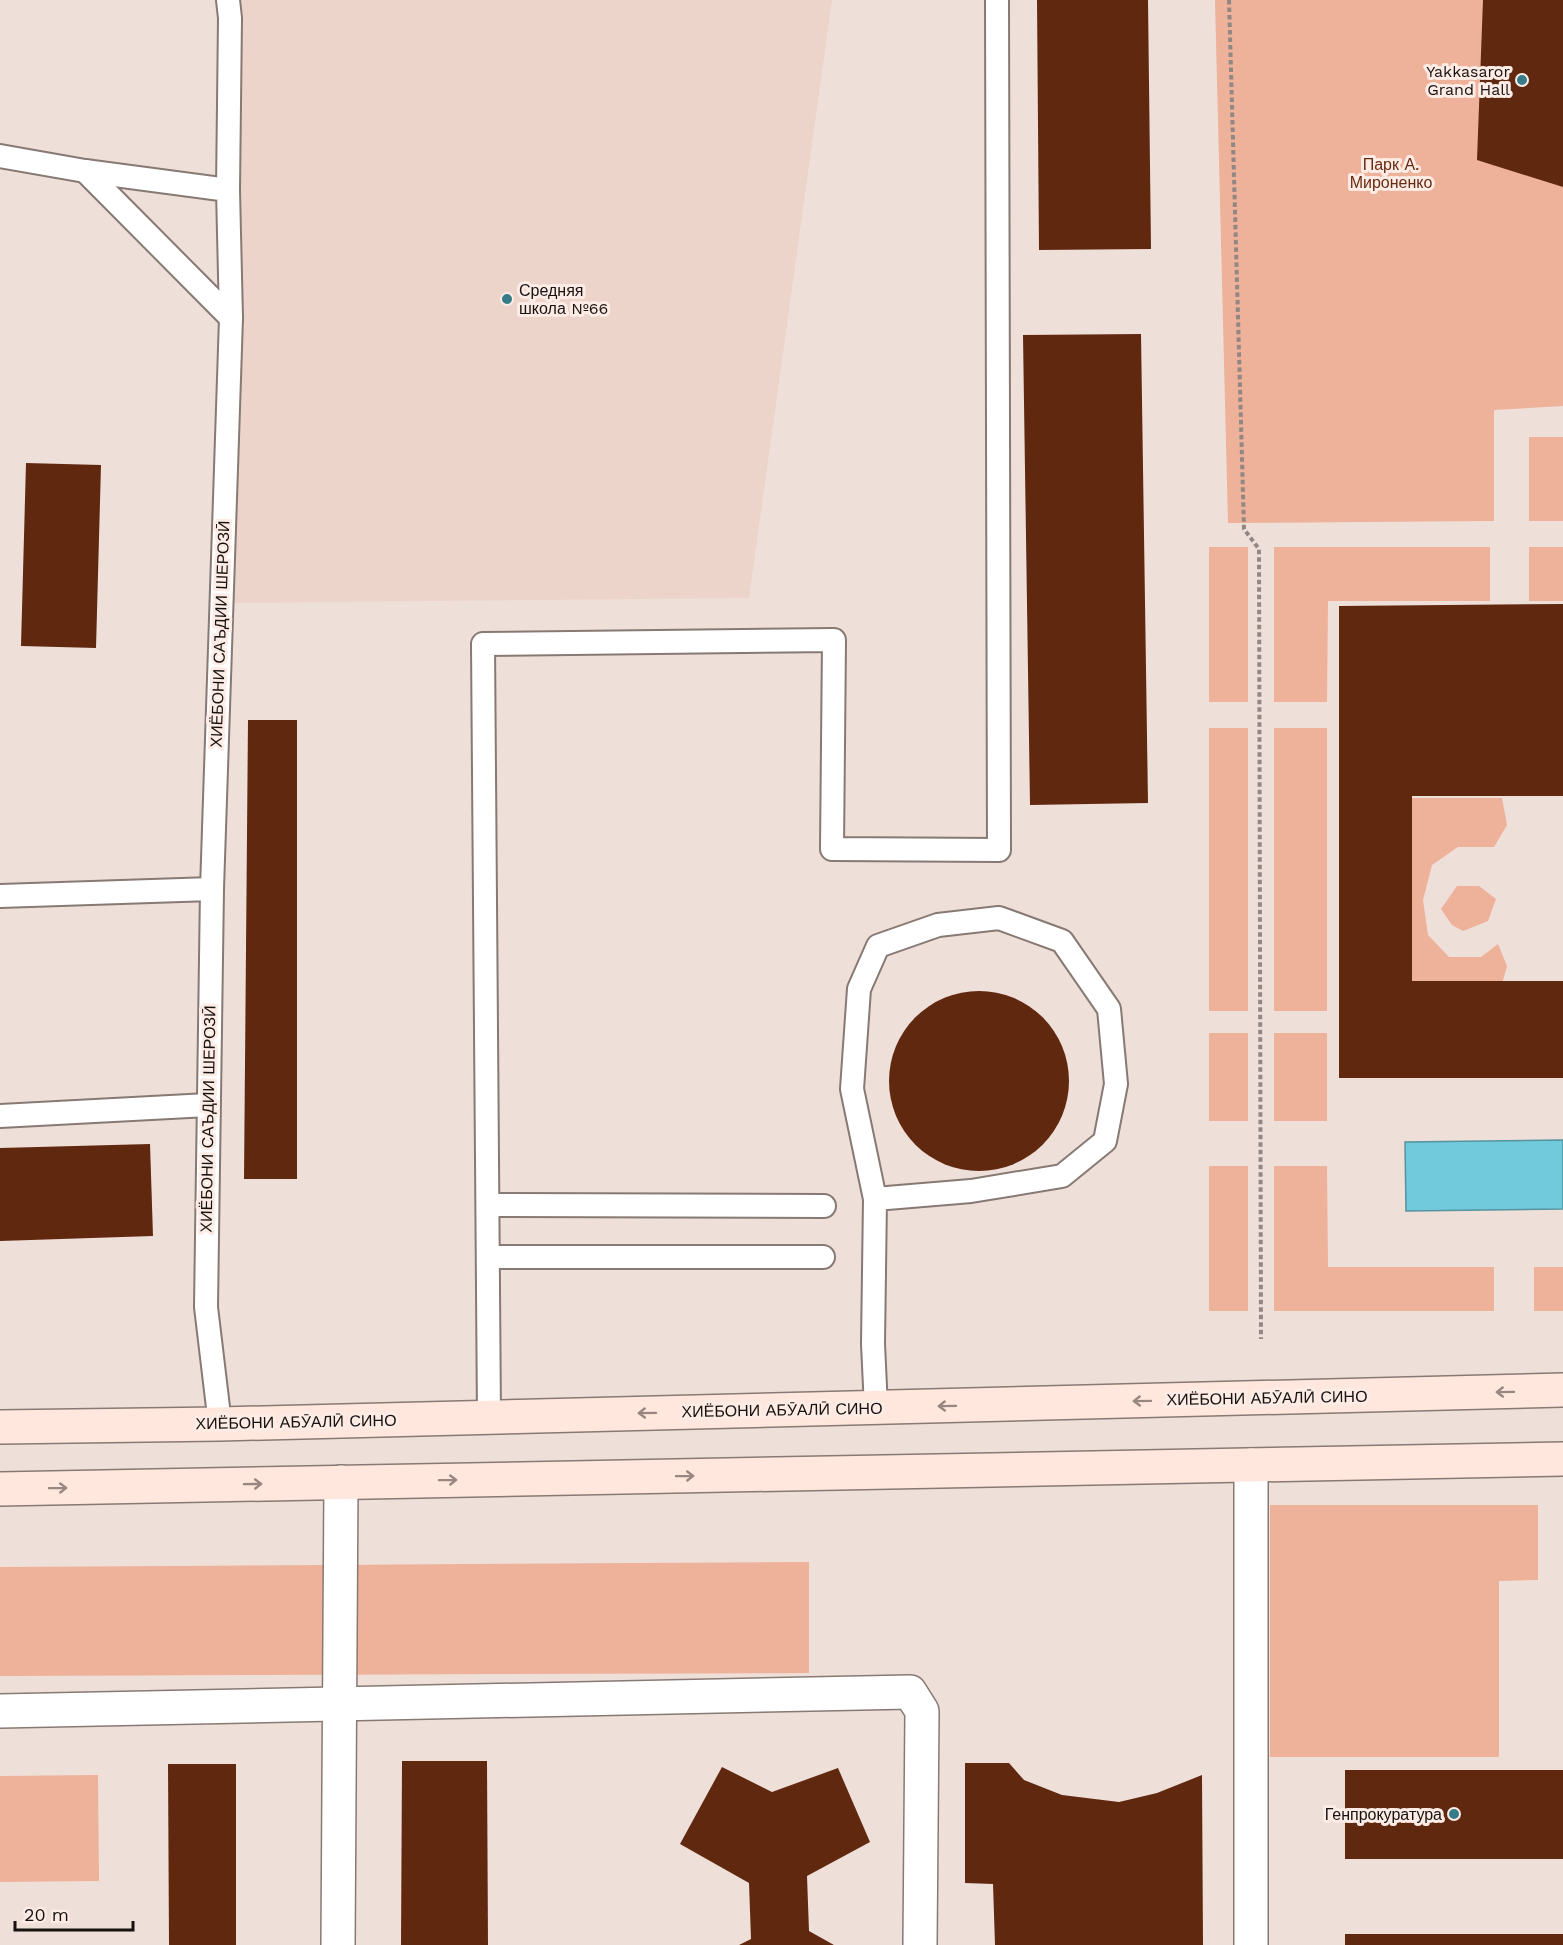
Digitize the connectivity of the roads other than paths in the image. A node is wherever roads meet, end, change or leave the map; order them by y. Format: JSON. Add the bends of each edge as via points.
{"nodes":[{"id":1,"x":228,"y":0,"type":"edge"},
{"id":2,"x":997,"y":0,"type":"edge"},
{"id":3,"x":0,"y":156,"type":"edge"},
{"id":4,"x":84,"y":171,"type":"junction"},
{"id":5,"x":228,"y":190,"type":"junction"},
{"id":6,"x":231,"y":318,"type":"junction"},
{"id":7,"x":212,"y":889,"type":"junction"},
{"id":8,"x":0,"y":896,"type":"edge"},
{"id":9,"x":208,"y":1105,"type":"junction"},
{"id":10,"x":0,"y":1116,"type":"edge"},
{"id":11,"x":875,"y":1199,"type":"junction"},
{"id":12,"x":488,"y":1205,"type":"junction"},
{"id":13,"x":824,"y":1206,"type":"dead end"},
{"id":14,"x":488,"y":1257,"type":"junction"},
{"id":15,"x":823,"y":1257,"type":"dead end"},
{"id":16,"x":1563,"y":1390,"type":"edge"},
{"id":17,"x":876,"y":1408,"type":"junction"},
{"id":18,"x":489,"y":1418,"type":"junction"},
{"id":19,"x":220,"y":1424,"type":"junction"},
{"id":20,"x":0,"y":1427,"type":"edge"},
{"id":21,"x":1563,"y":1459,"type":"edge"},
{"id":22,"x":1251,"y":1465,"type":"junction"},
{"id":23,"x":341,"y":1482,"type":"junction"},
{"id":24,"x":0,"y":1489,"type":"edge"},
{"id":25,"x":340,"y":1703,"type":"junction"},
{"id":26,"x":0,"y":1712,"type":"edge"},
{"id":27,"x":338,"y":1945,"type":"edge"},
{"id":28,"x":920,"y":1945,"type":"edge"},
{"id":29,"x":1251,"y":1945,"type":"edge"}],
"edges":[{"from":1,"to":5,"type":"lane","name":"ХИЁБОНИ САЪДИИ ШЕРОЗӢ"},
{"from":2,"to":12,"type":"lane","via":[[999,850],[832,849],[834,640],[483,644]]},
{"from":3,"to":4,"type":"lane"},
{"from":4,"to":5,"type":"lane"},
{"from":4,"to":6,"type":"lane"},
{"from":5,"to":6,"type":"lane","name":"ХИЁБОНИ САЪДИИ ШЕРОЗӢ"},
{"from":6,"to":7,"type":"lane","name":"ХИЁБОНИ САЪДИИ ШЕРОЗӢ"},
{"from":7,"to":8,"type":"lane"},
{"from":7,"to":9,"type":"lane","name":"ХИЁБОНИ САЪДИИ ШЕРОЗӢ"},
{"from":9,"to":10,"type":"lane"},
{"from":9,"to":19,"type":"lane","name":"ХИЁБОНИ САЪДИИ ШЕРОЗӢ","via":[[206,1307]]},
{"from":11,"to":11,"type":"lane","via":[[971,1191],[1062,1176],[1105,1141],[1116,1084],[1109,1009],[1062,941],[999,918],[938,925],[878,946],[859,989],[852,1089]]},
{"from":11,"to":17,"type":"lane"},
{"from":12,"to":13,"type":"lane"},
{"from":12,"to":14,"type":"lane"},
{"from":14,"to":15,"type":"lane"},
{"from":14,"to":18,"type":"lane"},
{"from":16,"to":17,"type":"main road","name":"ХИЁБОНИ АБӮАЛӢ СИНО","one_way":true},
{"from":17,"to":18,"type":"main road","name":"ХИЁБОНИ АБӮАЛӢ СИНО","one_way":true},
{"from":18,"to":19,"type":"main road","name":"ХИЁБОНИ АБӮАЛӢ СИНО"},
{"from":19,"to":20,"type":"main road","name":"ХИЁБОНИ АБӮАЛӢ СИНО"},
{"from":21,"to":22,"type":"main road"},
{"from":23,"to":22,"type":"main road","one_way":true},
{"from":22,"to":29,"type":"street"},
{"from":24,"to":23,"type":"main road","one_way":true},
{"from":23,"to":25,"type":"street"},
{"from":25,"to":26,"type":"street"},
{"from":25,"to":27,"type":"street"},
{"from":25,"to":28,"type":"street","via":[[910,1692],[922,1710]]}]}
